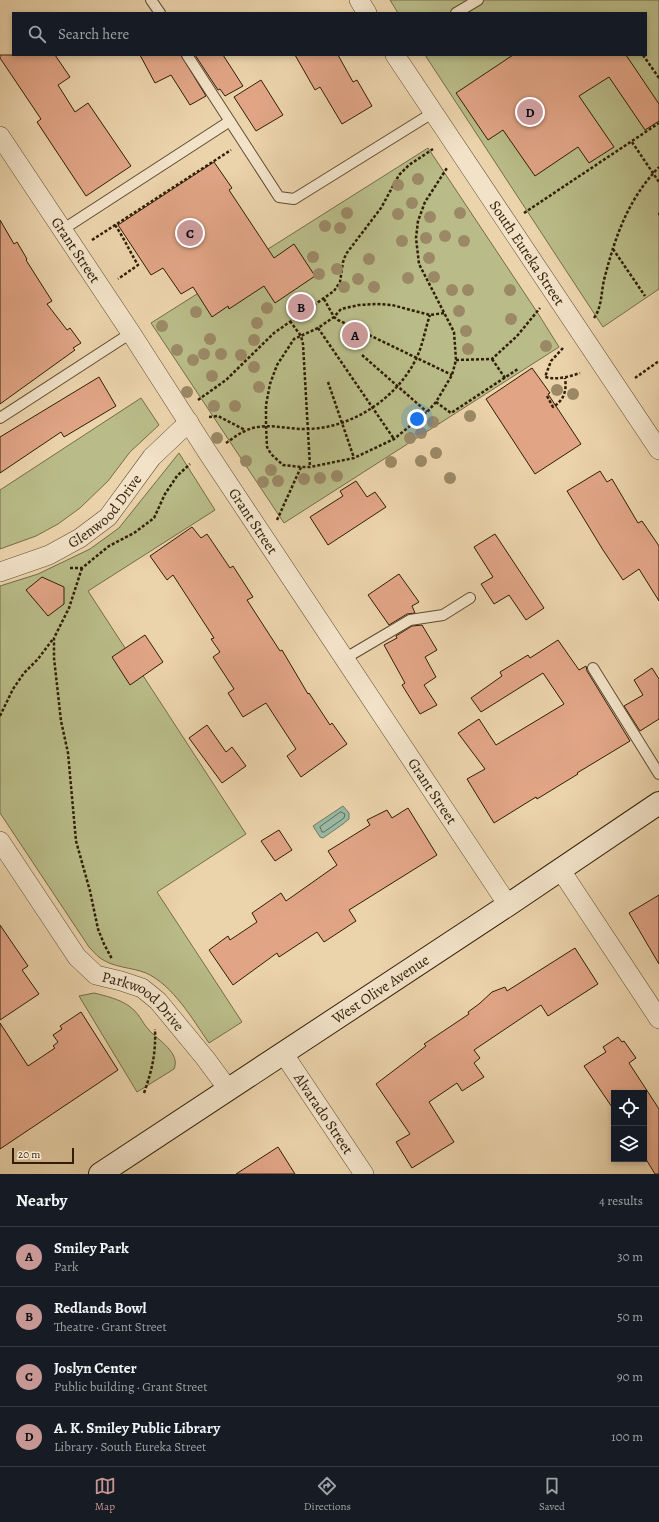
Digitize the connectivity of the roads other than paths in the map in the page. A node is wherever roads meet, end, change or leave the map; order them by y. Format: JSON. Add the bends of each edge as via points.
{"nodes":[{"id":1,"x":151,"y":0,"type":"edge"},
{"id":2,"x":358,"y":0,"type":"edge"},
{"id":3,"x":478,"y":0,"type":"edge"},
{"id":4,"x":159,"y":12,"type":"edge"},
{"id":5,"x":366,"y":12,"type":"edge"},
{"id":6,"x":458,"y":12,"type":"edge"},
{"id":7,"x":188,"y":56,"type":"edge"},
{"id":8,"x":396,"y":56,"type":"edge"},
{"id":9,"x":434,"y":112,"type":"junction"},
{"id":10,"x":230,"y":121,"type":"junction"},
{"id":11,"x":0,"y":136,"type":"edge"},
{"id":12,"x":62,"y":230,"type":"junction"},
{"id":13,"x":131,"y":333,"type":"junction"},
{"id":14,"x":0,"y":418,"type":"edge"},
{"id":15,"x":189,"y":422,"type":"junction"},
{"id":16,"x":659,"y":450,"type":"edge"},
{"id":17,"x":0,"y":572,"type":"edge"},
{"id":18,"x":470,"y":598,"type":"dead end"},
{"id":19,"x":344,"y":659,"type":"junction"},
{"id":20,"x":593,"y":668,"type":"dead end"},
{"id":21,"x":659,"y":774,"type":"edge"},
{"id":22,"x":659,"y":803,"type":"edge"},
{"id":23,"x":0,"y":841,"type":"edge"},
{"id":24,"x":560,"y":869,"type":"junction"},
{"id":25,"x":508,"y":905,"type":"junction"},
{"id":26,"x":659,"y":1019,"type":"edge"},
{"id":27,"x":283,"y":1053,"type":"junction"},
{"id":28,"x":228,"y":1089,"type":"junction"},
{"id":29,"x":100,"y":1174,"type":"edge"},
{"id":30,"x":364,"y":1174,"type":"edge"}],
"edges":[{"from":1,"to":4,"type":"lane"},
{"from":2,"to":5,"type":"street"},
{"from":3,"to":6,"type":"lane"},
{"from":7,"to":10,"type":"lane"},
{"from":8,"to":9,"type":"street","name":"South Eureka Street"},
{"from":9,"to":10,"type":"lane","via":[[294,199],[279,197]]},
{"from":9,"to":16,"type":"street","name":"South Eureka Street"},
{"from":10,"to":12,"type":"lane"},
{"from":11,"to":12,"type":"street","name":"Grant Street"},
{"from":12,"to":13,"type":"street","name":"Grant Street"},
{"from":13,"to":14,"type":"lane"},
{"from":13,"to":15,"type":"street","name":"Grant Street"},
{"from":15,"to":17,"type":"street","name":"Glenwood Drive","via":[[152,457],[108,517],[80,538],[49,555]]},
{"from":15,"to":19,"type":"street","name":"Grant Street"},
{"from":18,"to":19,"type":"lane","via":[[443,615],[410,620]]},
{"from":19,"to":25,"type":"street","name":"Grant Street"},
{"from":20,"to":21,"type":"lane"},
{"from":22,"to":24,"type":"street","name":"West Olive Avenue"},
{"from":23,"to":28,"type":"street","name":"Parkwood Drive","via":[[77,957],[96,975],[142,988],[158,1001]]},
{"from":24,"to":25,"type":"street","name":"West Olive Avenue"},
{"from":24,"to":26,"type":"street"},
{"from":25,"to":27,"type":"street","name":"West Olive Avenue"},
{"from":27,"to":28,"type":"street","name":"West Olive Avenue"},
{"from":27,"to":30,"type":"street","name":"Alvarado Street"},
{"from":28,"to":29,"type":"street","name":"West Olive Avenue"}]}
